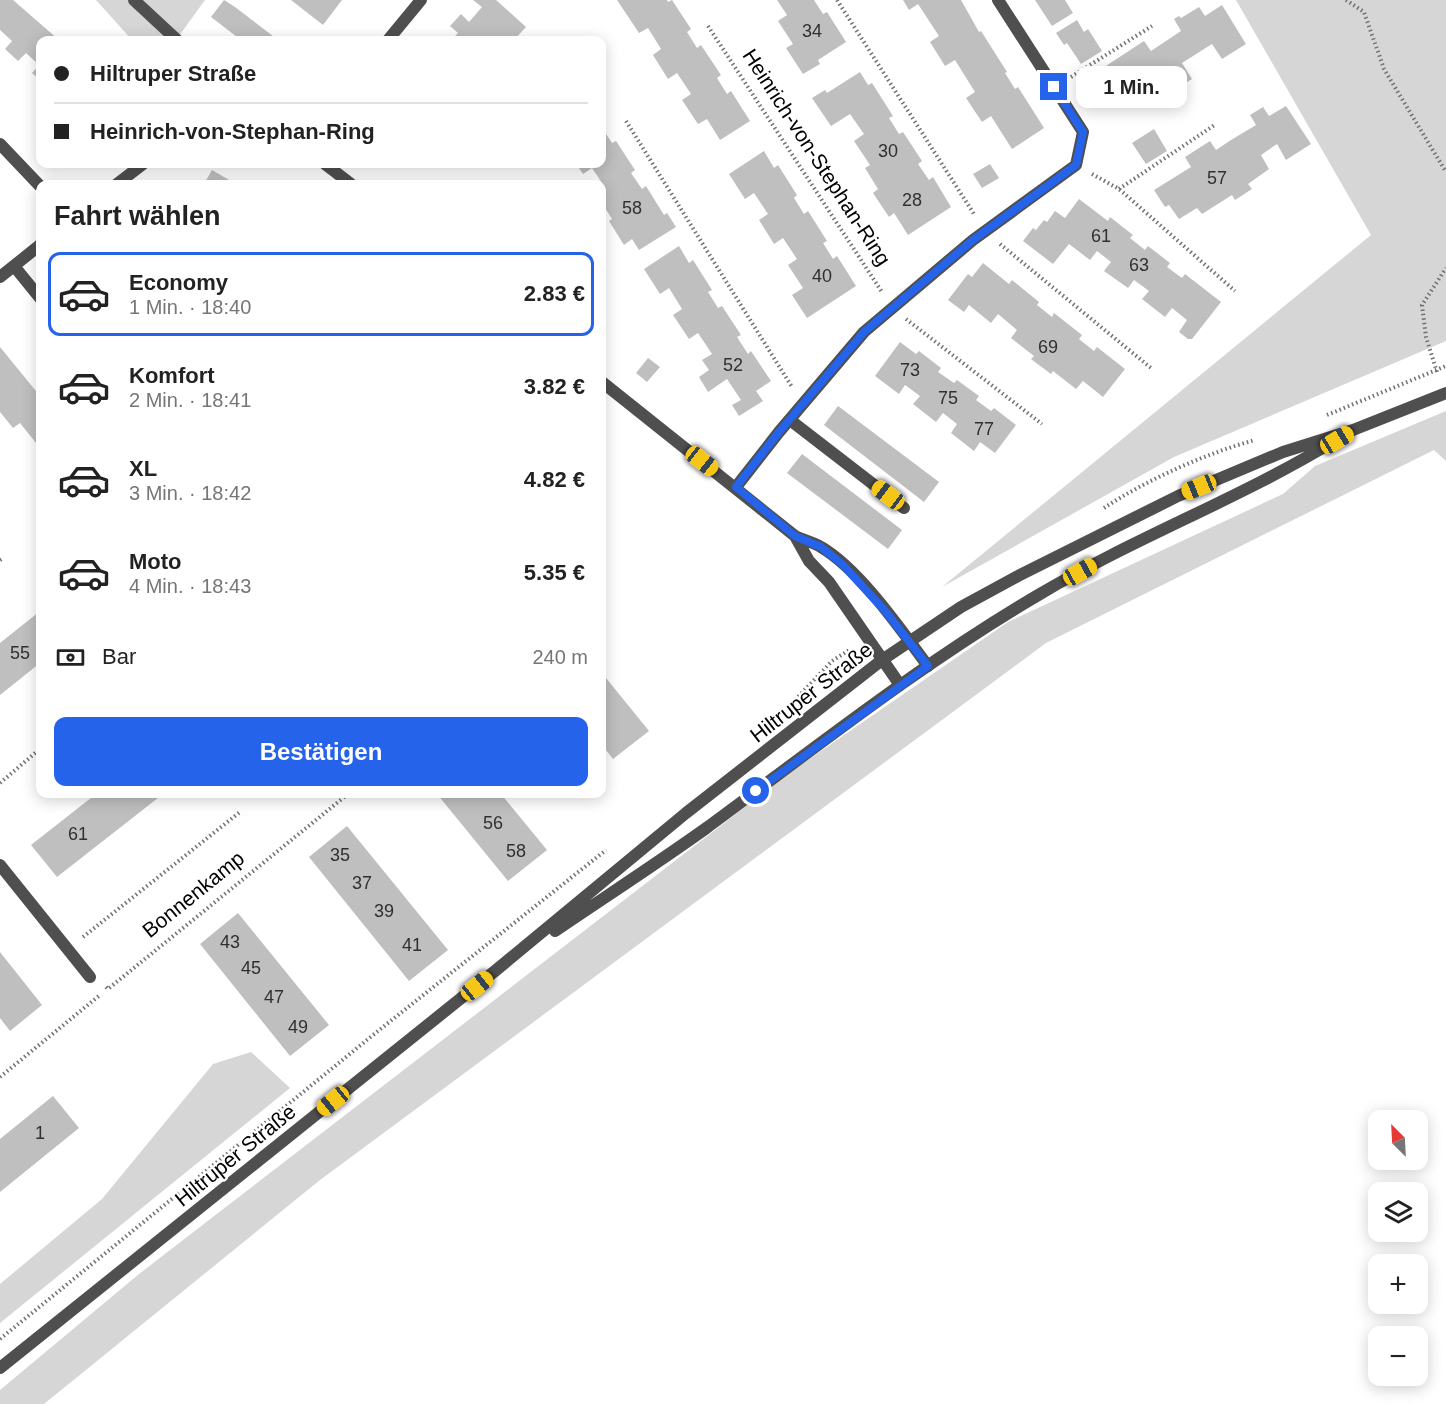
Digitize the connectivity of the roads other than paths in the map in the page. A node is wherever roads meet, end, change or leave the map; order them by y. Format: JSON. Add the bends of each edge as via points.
{"nodes":[{"id":1,"x":134,"y":0,"type":"edge"},
{"id":2,"x":421,"y":0,"type":"edge"},
{"id":3,"x":998,"y":0,"type":"edge"},
{"id":4,"x":173,"y":36,"type":"edge"},
{"id":5,"x":391,"y":36,"type":"edge"},
{"id":6,"x":0,"y":144,"type":"edge"},
{"id":7,"x":137,"y":168,"type":"edge"},
{"id":8,"x":330,"y":168,"type":"edge"},
{"id":9,"x":122,"y":180,"type":"edge"},
{"id":10,"x":346,"y":180,"type":"edge"},
{"id":11,"x":36,"y":182,"type":"edge"},
{"id":12,"x":36,"y":248,"type":"edge"},
{"id":13,"x":14,"y":266,"type":"junction"},
{"id":14,"x":0,"y":277,"type":"edge"},
{"id":15,"x":36,"y":293,"type":"edge"},
{"id":16,"x":606,"y":385,"type":"edge"},
{"id":17,"x":1445,"y":393,"type":"edge"},
{"id":18,"x":790,"y":420,"type":"junction"},
{"id":19,"x":1353,"y":430,"type":"junction"},
{"id":20,"x":736,"y":487,"type":"junction"},
{"id":21,"x":904,"y":508,"type":"dead end"},
{"id":22,"x":795,"y":536,"type":"junction"},
{"id":23,"x":910,"y":642,"type":"junction"},
{"id":24,"x":882,"y":660,"type":"junction"},
{"id":25,"x":928,"y":666,"type":"junction"},
{"id":26,"x":900,"y":685,"type":"junction"},
{"id":27,"x":0,"y":865,"type":"edge"},
{"id":28,"x":495,"y":971,"type":"junction"},
{"id":29,"x":90,"y":977,"type":"road end"},
{"id":30,"x":0,"y":1368,"type":"edge"}],
"edges":[{"from":1,"to":4,"type":"street"},
{"from":2,"to":5,"type":"street"},
{"from":3,"to":18,"type":"street","via":[[1083,132],[1076,165],[985,232],[864,332]]},
{"from":6,"to":11,"type":"street"},
{"from":7,"to":9,"type":"street"},
{"from":8,"to":10,"type":"street"},
{"from":12,"to":13,"type":"street"},
{"from":13,"to":14,"type":"street"},
{"from":13,"to":15,"type":"street"},
{"from":16,"to":20,"type":"street"},
{"from":17,"to":19,"type":"street","name":"Hiltruper Straße"},
{"from":18,"to":20,"type":"street"},
{"from":18,"to":21,"type":"street"},
{"from":19,"to":23,"type":"street","name":"Hiltruper Straße","via":[[1283,452],[1178,496],[961,607]]},
{"from":19,"to":25,"type":"street","name":"Hiltruper Straße","via":[[1291,468],[1110,555]]},
{"from":20,"to":22,"type":"street"},
{"from":22,"to":23,"type":"street","via":[[821,547],[843,565]]},
{"from":22,"to":24,"type":"street"},
{"from":23,"to":24,"type":"street","name":"Hiltruper Straße"},
{"from":23,"to":25,"type":"street"},
{"from":24,"to":26,"type":"street"},
{"from":24,"to":28,"type":"street","name":"Hiltruper Straße","via":[[686,813]]},
{"from":25,"to":26,"type":"street","name":"Hiltruper Straße"},
{"from":26,"to":28,"type":"street","name":"Hiltruper Straße","via":[[702,831]]},
{"from":27,"to":29,"type":"street"},
{"from":28,"to":30,"type":"street","name":"Hiltruper Straße"}]}
